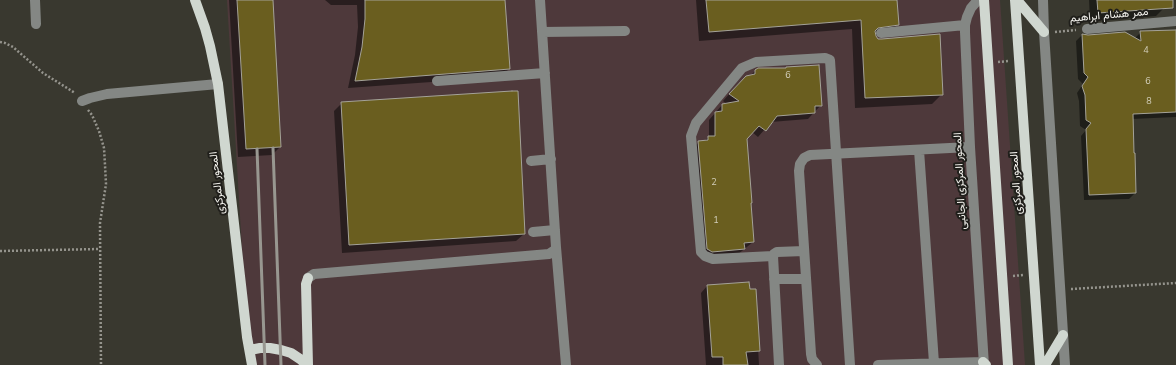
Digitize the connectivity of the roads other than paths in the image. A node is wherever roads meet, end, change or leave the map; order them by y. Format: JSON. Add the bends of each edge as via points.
{"nodes":[{"id":1,"x":35,"y":0,"type":"edge"},
{"id":2,"x":195,"y":0,"type":"edge"},
{"id":3,"x":540,"y":0,"type":"edge"},
{"id":4,"x":978,"y":0,"type":"edge"},
{"id":5,"x":984,"y":0,"type":"edge"},
{"id":6,"x":1016,"y":0,"type":"edge"},
{"id":7,"x":1043,"y":0,"type":"edge"},
{"id":8,"x":1176,"y":22,"type":"edge"},
{"id":9,"x":36,"y":24,"type":"dead end"},
{"id":10,"x":965,"y":25,"type":"junction"},
{"id":11,"x":1087,"y":30,"type":"road end"},
{"id":12,"x":625,"y":31,"type":"dead end"},
{"id":13,"x":542,"y":32,"type":"junction"},
{"id":14,"x":1044,"y":32,"type":"junction"},
{"id":15,"x":881,"y":33,"type":"dead end"},
{"id":16,"x":545,"y":73,"type":"junction"},
{"id":17,"x":436,"y":81,"type":"dead end"},
{"id":18,"x":218,"y":84,"type":"junction"},
{"id":19,"x":82,"y":101,"type":"road end"},
{"id":20,"x":970,"y":147,"type":"junction"},
{"id":21,"x":919,"y":150,"type":"junction"},
{"id":22,"x":836,"y":154,"type":"junction"},
{"id":23,"x":551,"y":159,"type":"junction"},
{"id":24,"x":531,"y":161,"type":"dead end"},
{"id":25,"x":555,"y":230,"type":"junction"},
{"id":26,"x":533,"y":232,"type":"dead end"},
{"id":27,"x":556,"y":247,"type":"junction"},
{"id":28,"x":804,"y":251,"type":"junction"},
{"id":29,"x":773,"y":256,"type":"junction"},
{"id":30,"x":308,"y":278,"type":"joint"},
{"id":31,"x":774,"y":279,"type":"junction"},
{"id":32,"x":806,"y":279,"type":"junction"},
{"id":33,"x":1063,"y":335,"type":"junction"},
{"id":34,"x":250,"y":350,"type":"junction"},
{"id":35,"x":934,"y":363,"type":"junction"},
{"id":36,"x":948,"y":364,"type":"edge"},
{"id":37,"x":984,"y":364,"type":"edge"},
{"id":38,"x":252,"y":365,"type":"edge"},
{"id":39,"x":308,"y":365,"type":"edge"},
{"id":40,"x":566,"y":365,"type":"edge"},
{"id":41,"x":779,"y":365,"type":"edge"},
{"id":42,"x":817,"y":365,"type":"edge"},
{"id":43,"x":850,"y":365,"type":"edge"},
{"id":44,"x":878,"y":365,"type":"edge"},
{"id":45,"x":1008,"y":365,"type":"edge"},
{"id":46,"x":1040,"y":365,"type":"edge"},
{"id":47,"x":1045,"y":365,"type":"edge"},
{"id":48,"x":1065,"y":365,"type":"edge"}],
"edges":[{"from":1,"to":9,"type":"street"},
{"from":2,"to":18,"type":"main road","name":"المحور المركزى","via":[[210,46]]},
{"from":3,"to":13,"type":"street"},
{"from":4,"to":10,"type":"street","name":"المحور المركزى الجانبى","via":[[971,8]]},
{"from":5,"to":45,"type":"main road","name":"المحور المركزى"},
{"from":6,"to":14,"type":"main road"},
{"from":6,"to":46,"type":"main road","name":"المحور المركزى"},
{"from":7,"to":14,"type":"street"},
{"from":8,"to":11,"type":"street","name":"ممر هشام ابراهيم"},
{"from":10,"to":15,"type":"street"},
{"from":10,"to":20,"type":"street","name":"المحور المركزى الجانبى"},
{"from":12,"to":13,"type":"street"},
{"from":13,"to":16,"type":"street"},
{"from":14,"to":33,"type":"street"},
{"from":16,"to":17,"type":"street"},
{"from":16,"to":23,"type":"street"},
{"from":18,"to":19,"type":"street","via":[[107,94]]},
{"from":18,"to":34,"type":"main road","name":"المحور المركزى"},
{"from":20,"to":21,"type":"street"},
{"from":20,"to":37,"type":"street","name":"المحور المركزى الجانبى"},
{"from":21,"to":22,"type":"street"},
{"from":21,"to":35,"type":"street"},
{"from":22,"to":28,"type":"street","via":[[810,155],[800,164]]},
{"from":22,"to":29,"type":"street","via":[[830,60],[825,58],[756,62],[742,68],[696,123],[691,136],[701,252],[713,258]]},
{"from":22,"to":43,"type":"street"},
{"from":23,"to":24,"type":"street"},
{"from":23,"to":25,"type":"street"},
{"from":25,"to":26,"type":"street"},
{"from":25,"to":27,"type":"street"},
{"from":27,"to":30,"type":"street","via":[[549,254],[314,274]]},
{"from":27,"to":40,"type":"street"},
{"from":28,"to":29,"type":"street","via":[[775,253]]},
{"from":28,"to":32,"type":"street"},
{"from":29,"to":31,"type":"street"},
{"from":30,"to":39,"type":"main road"},
{"from":31,"to":32,"type":"street"},
{"from":31,"to":41,"type":"street"},
{"from":32,"to":42,"type":"street","via":[[811,354]]},
{"from":33,"to":47,"type":"main road"},
{"from":33,"to":48,"type":"street"},
{"from":34,"to":38,"type":"main road","name":"المحور المركزى"},
{"from":34,"to":39,"type":"main road","via":[[281,350],[291,353]]},
{"from":35,"to":36,"type":"street"},
{"from":35,"to":44,"type":"street"},
{"from":36,"to":37,"type":"street"}]}
